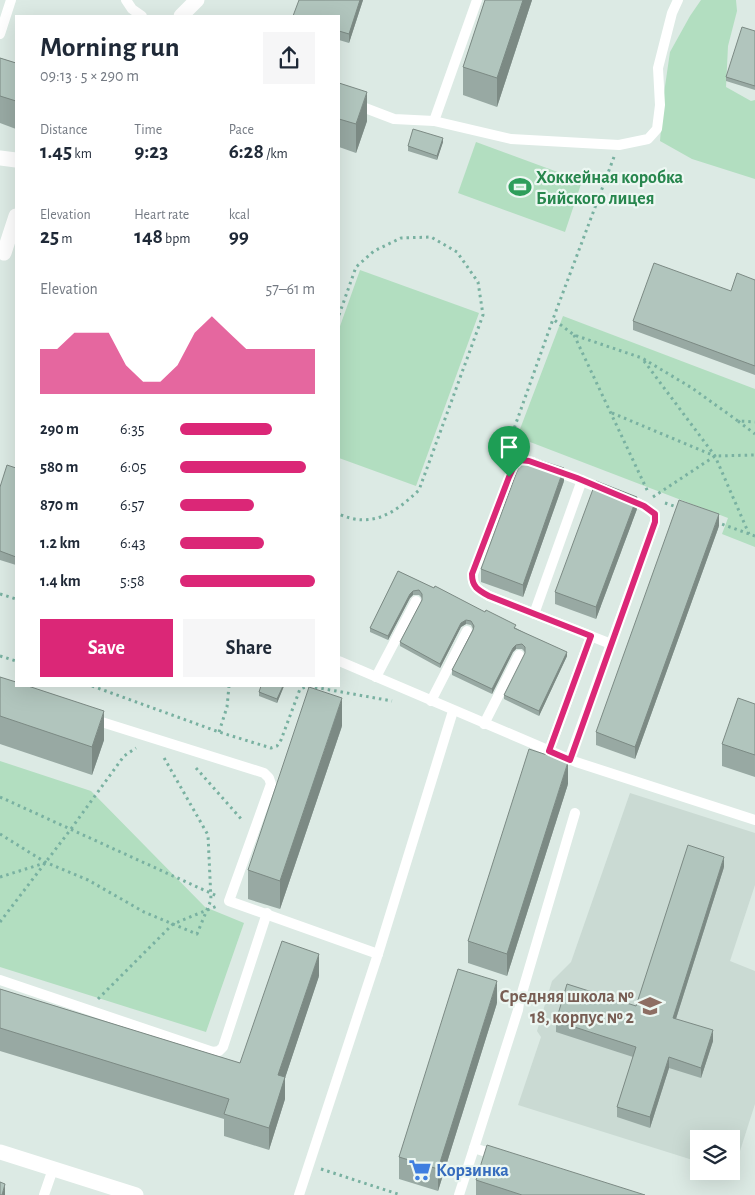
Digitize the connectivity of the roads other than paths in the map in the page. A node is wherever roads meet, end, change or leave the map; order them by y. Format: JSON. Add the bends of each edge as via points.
{"nodes":[{"id":1,"x":11,"y":0,"type":"edge"},
{"id":2,"x":126,"y":0,"type":"edge"},
{"id":3,"x":197,"y":0,"type":"edge"},
{"id":4,"x":477,"y":0,"type":"edge"},
{"id":5,"x":678,"y":0,"type":"edge"},
{"id":6,"x":141,"y":15,"type":"edge"},
{"id":7,"x":182,"y":15,"type":"edge"},
{"id":8,"x":0,"y":34,"type":"edge"},
{"id":9,"x":340,"y":98,"type":"edge"},
{"id":10,"x":434,"y":121,"type":"junction"},
{"id":11,"x":0,"y":158,"type":"edge"},
{"id":12,"x":15,"y":160,"type":"edge"},
{"id":13,"x":15,"y":219,"type":"edge"},
{"id":14,"x":4,"y":253,"type":"dead end"},
{"id":15,"x":582,"y":480,"type":"junction"},
{"id":16,"x":416,"y":601,"type":"dead end"},
{"id":17,"x":534,"y":614,"type":"junction"},
{"id":18,"x":467,"y":632,"type":"dead end"},
{"id":19,"x":591,"y":636,"type":"junction"},
{"id":20,"x":611,"y":644,"type":"junction"},
{"id":21,"x":519,"y":655,"type":"dead end"},
{"id":22,"x":340,"y":661,"type":"edge"},
{"id":23,"x":376,"y":677,"type":"junction"},
{"id":24,"x":431,"y":701,"type":"junction"},
{"id":25,"x":453,"y":711,"type":"junction"},
{"id":26,"x":86,"y":717,"type":"edge"},
{"id":27,"x":484,"y":724,"type":"junction"},
{"id":28,"x":549,"y":751,"type":"junction"},
{"id":29,"x":570,"y":760,"type":"junction"},
{"id":30,"x":575,"y":813,"type":"dead end"},
{"id":31,"x":755,"y":820,"type":"edge"},
{"id":32,"x":267,"y":913,"type":"junction"},
{"id":33,"x":378,"y":954,"type":"junction"},
{"id":34,"x":0,"y":980,"type":"edge"},
{"id":35,"x":474,"y":1148,"type":"junction"},
{"id":36,"x":0,"y":1152,"type":"edge"},
{"id":37,"x":510,"y":1159,"type":"edge"},
{"id":38,"x":53,"y":1168,"type":"junction"},
{"id":39,"x":44,"y":1195,"type":"edge"},
{"id":40,"x":136,"y":1195,"type":"edge"},
{"id":41,"x":299,"y":1195,"type":"edge"},
{"id":42,"x":459,"y":1195,"type":"edge"}],
"edges":[{"from":1,"to":8,"type":"lane"},
{"from":2,"to":6,"type":"lane"},
{"from":3,"to":7,"type":"street"},
{"from":4,"to":10,"type":"lane"},
{"from":5,"to":10,"type":"lane","via":[[658,68],[660,105],[657,129],[648,139],[619,145],[511,139]]},
{"from":9,"to":10,"type":"lane","via":[[394,119]]},
{"from":11,"to":12,"type":"street"},
{"from":13,"to":14,"type":"street"},
{"from":15,"to":17,"type":"lane"},
{"from":15,"to":17,"type":"lane","via":[[520,460],[514,466],[472,574],[476,589]]},
{"from":15,"to":20,"type":"lane","via":[[644,506],[655,514],[655,522]]},
{"from":16,"to":23,"type":"lane"},
{"from":17,"to":19,"type":"lane"},
{"from":18,"to":24,"type":"lane"},
{"from":19,"to":20,"type":"lane"},
{"from":19,"to":28,"type":"lane"},
{"from":20,"to":29,"type":"lane"},
{"from":21,"to":27,"type":"lane"},
{"from":22,"to":23,"type":"lane"},
{"from":23,"to":24,"type":"lane"},
{"from":24,"to":25,"type":"lane"},
{"from":25,"to":27,"type":"lane"},
{"from":25,"to":33,"type":"lane"},
{"from":26,"to":32,"type":"lane","via":[[264,773],[269,778],[271,784],[229,901]]},
{"from":27,"to":28,"type":"lane"},
{"from":28,"to":29,"type":"lane"},
{"from":29,"to":31,"type":"lane"},
{"from":30,"to":35,"type":"lane"},
{"from":32,"to":33,"type":"lane"},
{"from":32,"to":34,"type":"lane","via":[[219,1051],[213,1052]]},
{"from":33,"to":41,"type":"lane"},
{"from":35,"to":37,"type":"lane"},
{"from":35,"to":42,"type":"lane"},
{"from":36,"to":38,"type":"street"},
{"from":38,"to":39,"type":"lane"},
{"from":38,"to":40,"type":"street"}]}
